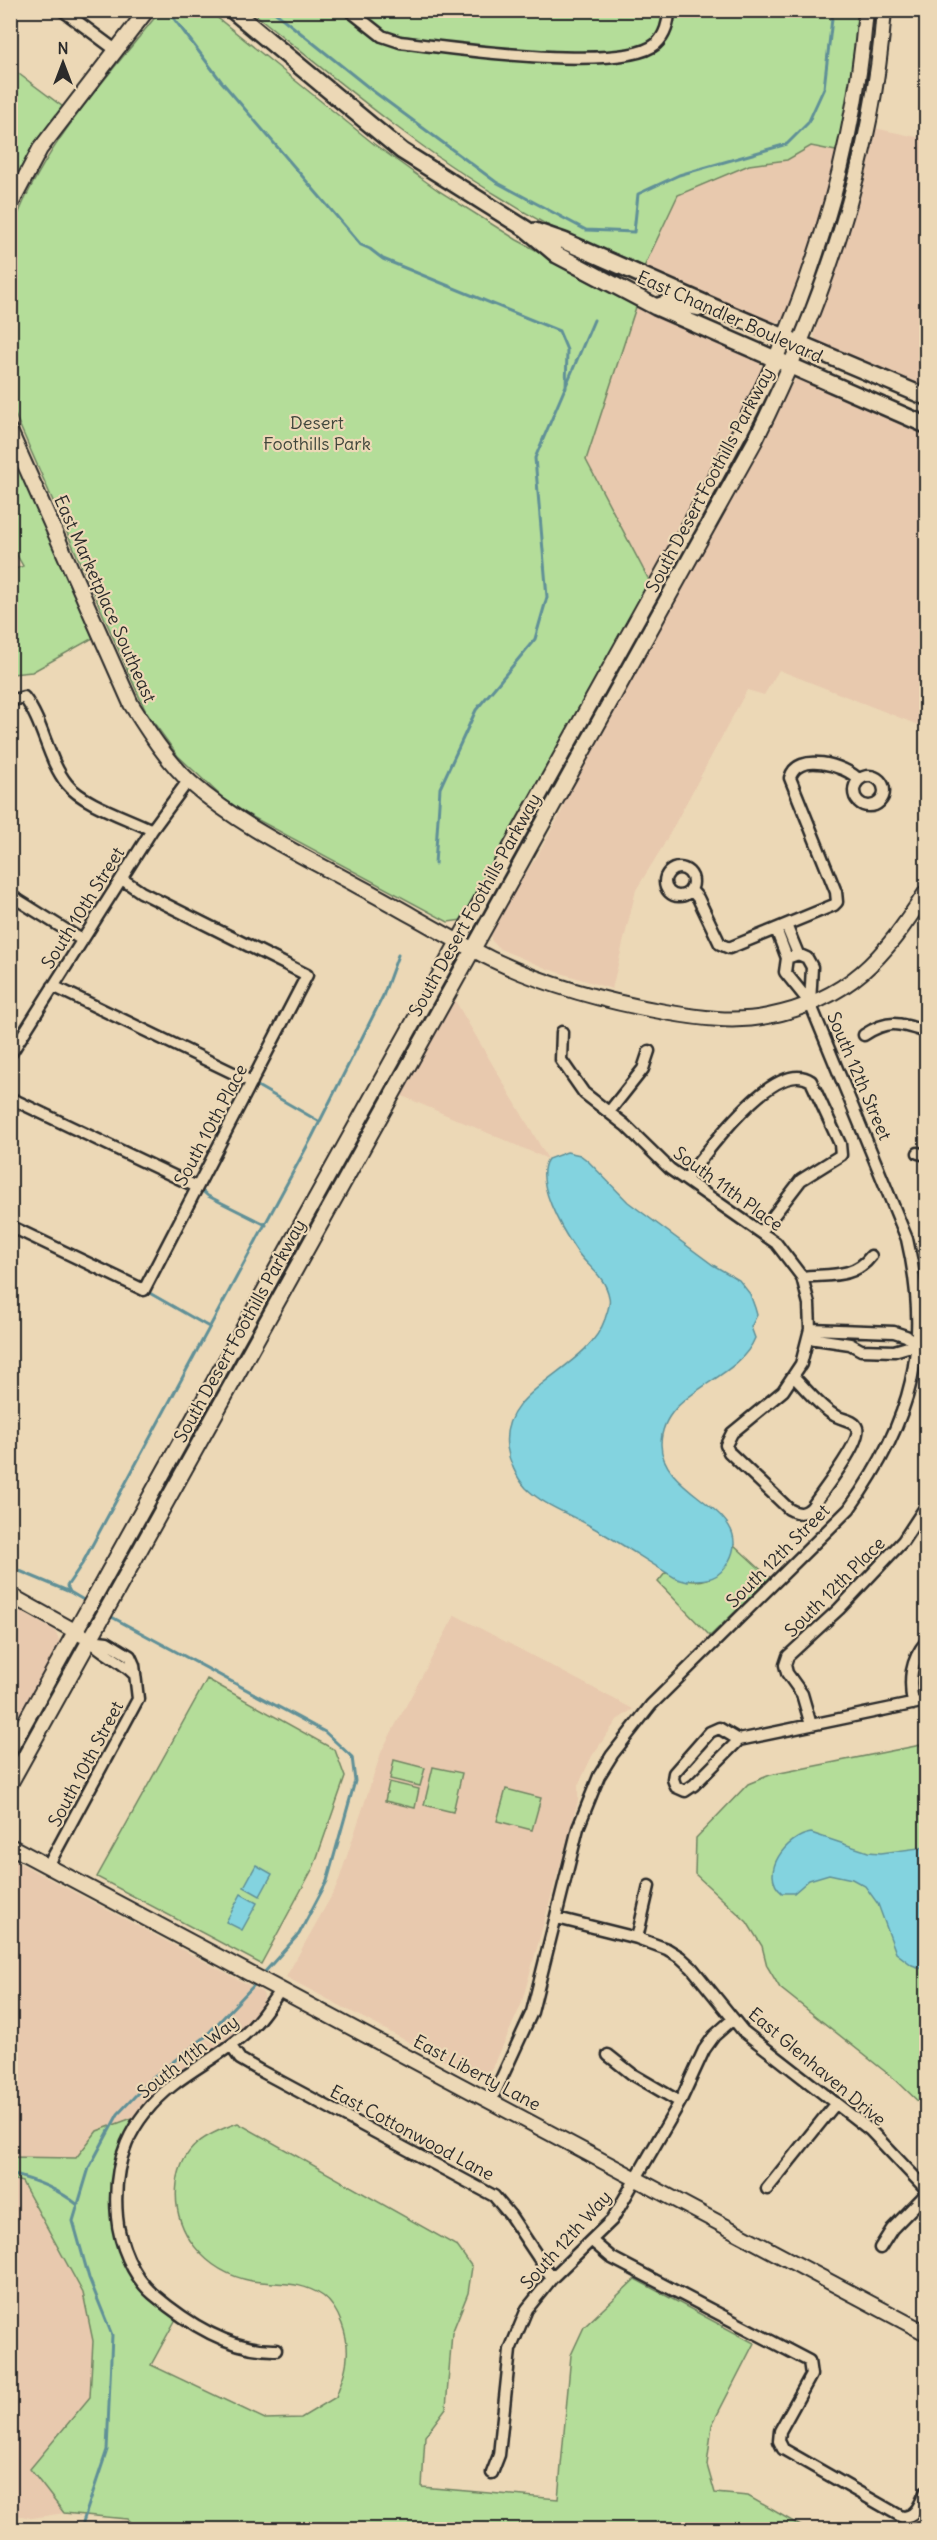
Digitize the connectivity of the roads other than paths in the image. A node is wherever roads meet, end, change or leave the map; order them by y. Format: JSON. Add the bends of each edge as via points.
{"nodes":[{"id":1,"x":62,"y":10,"type":"edge"},
{"id":2,"x":147,"y":10,"type":"edge"},
{"id":3,"x":232,"y":10,"type":"edge"},
{"id":4,"x":349,"y":10,"type":"edge"},
{"id":5,"x":669,"y":10,"type":"edge"},
{"id":6,"x":866,"y":10,"type":"edge"},
{"id":7,"x":884,"y":10,"type":"edge"},
{"id":8,"x":117,"y":51,"type":"junction"},
{"id":9,"x":10,"y":206,"type":"edge"},
{"id":10,"x":526,"y":229,"type":"junction"},
{"id":11,"x":656,"y":308,"type":"junction"},
{"id":12,"x":718,"y":309,"type":"junction"},
{"id":13,"x":785,"y":336,"type":"junction"},
{"id":14,"x":801,"y":343,"type":"junction"},
{"id":15,"x":775,"y":360,"type":"junction"},
{"id":16,"x":791,"y":367,"type":"junction"},
{"id":17,"x":927,"y":396,"type":"edge"},
{"id":18,"x":927,"y":424,"type":"edge"},
{"id":19,"x":10,"y":431,"type":"edge"},
{"id":20,"x":10,"y":700,"type":"edge"},
{"id":21,"x":859,"y":780,"type":"dead end"},
{"id":22,"x":189,"y":781,"type":"junction"},
{"id":23,"x":152,"y":830,"type":"junction"},
{"id":24,"x":122,"y":879,"type":"junction"},
{"id":25,"x":691,"y":890,"type":"dead end"},
{"id":26,"x":10,"y":896,"type":"edge"},
{"id":27,"x":924,"y":901,"type":"edge"},
{"id":28,"x":781,"y":927,"type":"junction"},
{"id":29,"x":82,"y":940,"type":"junction"},
{"id":30,"x":459,"y":941,"type":"junction"},
{"id":31,"x":473,"y":950,"type":"junction"},
{"id":32,"x":793,"y":956,"type":"junction"},
{"id":33,"x":53,"y":986,"type":"junction"},
{"id":34,"x":810,"y":1003,"type":"junction"},
{"id":35,"x":562,"y":1032,"type":"dead end"},
{"id":36,"x":927,"y":1032,"type":"edge"},
{"id":37,"x":864,"y":1035,"type":"dead end"},
{"id":38,"x":649,"y":1051,"type":"dead end"},
{"id":39,"x":10,"y":1055,"type":"edge"},
{"id":40,"x":252,"y":1083,"type":"junction"},
{"id":41,"x":10,"y":1098,"type":"edge"},
{"id":42,"x":609,"y":1113,"type":"junction"},
{"id":43,"x":686,"y":1179,"type":"junction"},
{"id":44,"x":197,"y":1187,"type":"junction"},
{"id":45,"x":10,"y":1226,"type":"edge"},
{"id":46,"x":761,"y":1233,"type":"junction"},
{"id":47,"x":871,"y":1256,"type":"dead end"},
{"id":48,"x":921,"y":1272,"type":"edge"},
{"id":49,"x":802,"y":1277,"type":"junction"},
{"id":50,"x":877,"y":1330,"type":"junction"},
{"id":51,"x":809,"y":1334,"type":"junction"},
{"id":52,"x":922,"y":1345,"type":"edge"},
{"id":53,"x":876,"y":1350,"type":"junction"},
{"id":54,"x":794,"y":1377,"type":"junction"},
{"id":55,"x":210,"y":1388,"type":"junction"},
{"id":56,"x":225,"y":1396,"type":"junction"},
{"id":57,"x":927,"y":1506,"type":"edge"},
{"id":58,"x":10,"y":1595,"type":"edge"},
{"id":59,"x":76,"y":1631,"type":"junction"},
{"id":60,"x":90,"y":1640,"type":"junction"},
{"id":61,"x":927,"y":1642,"type":"edge"},
{"id":62,"x":927,"y":1701,"type":"edge"},
{"id":63,"x":913,"y":1704,"type":"junction"},
{"id":64,"x":811,"y":1725,"type":"junction"},
{"id":65,"x":739,"y":1740,"type":"junction"},
{"id":66,"x":10,"y":1749,"type":"edge"},
{"id":67,"x":10,"y":1784,"type":"edge"},
{"id":68,"x":10,"y":1846,"type":"edge"},
{"id":69,"x":48,"y":1866,"type":"junction"},
{"id":70,"x":649,"y":1886,"type":"dead end"},
{"id":71,"x":557,"y":1918,"type":"junction"},
{"id":72,"x":637,"y":1938,"type":"junction"},
{"id":73,"x":277,"y":1987,"type":"junction"},
{"id":74,"x":733,"y":2019,"type":"junction"},
{"id":75,"x":231,"y":2046,"type":"junction"},
{"id":76,"x":608,"y":2055,"type":"dead end"},
{"id":77,"x":492,"y":2101,"type":"junction"},
{"id":78,"x":680,"y":2102,"type":"junction"},
{"id":79,"x":836,"y":2103,"type":"junction"},
{"id":80,"x":638,"y":2178,"type":"junction"},
{"id":81,"x":767,"y":2189,"type":"dead end"},
{"id":82,"x":927,"y":2189,"type":"edge"},
{"id":83,"x":927,"y":2193,"type":"edge"},
{"id":84,"x":592,"y":2241,"type":"junction"},
{"id":85,"x":880,"y":2248,"type":"dead end"},
{"id":86,"x":552,"y":2278,"type":"junction"},
{"id":87,"x":927,"y":2333,"type":"edge"},
{"id":88,"x":276,"y":2349,"type":"dead end"},
{"id":89,"x":492,"y":2473,"type":"dead end"},
{"id":90,"x":927,"y":2491,"type":"edge"}],
"edges":[{"from":1,"to":8,"type":"street"},
{"from":2,"to":8,"type":"street"},
{"from":3,"to":10,"type":"main road","name":"East Chandler Boulevard","via":[[402,150]]},
{"from":4,"to":5,"type":"street","via":[[382,36],[400,42],[539,57],[630,54],[645,49],[656,44],[665,31]]},
{"from":6,"to":13,"type":"street","name":"South Desert Foothills Parkway","via":[[840,172],[815,261]]},
{"from":7,"to":14,"type":"street","name":"South Desert Foothills Parkway","via":[[869,123],[857,177],[832,261]]},
{"from":8,"to":9,"type":"street","via":[[40,149]]},
{"from":10,"to":11,"type":"main road","name":"East Chandler Boulevard","via":[[557,255]]},
{"from":10,"to":12,"type":"main road","name":"East Chandler Boulevard","via":[[564,240]]},
{"from":11,"to":12,"type":"main road","via":[[670,302]]},
{"from":11,"to":15,"type":"main road","name":"East Chandler Boulevard"},
{"from":12,"to":13,"type":"main road","name":"East Chandler Boulevard"},
{"from":13,"to":14,"type":"main road","name":"East Chandler Boulevard"},
{"from":13,"to":15,"type":"street","name":"South Desert Foothills Parkway"},
{"from":14,"to":16,"type":"street","name":"South Desert Foothills Parkway"},
{"from":14,"to":17,"type":"main road","name":"East Chandler Boulevard"},
{"from":15,"to":16,"type":"main road","name":"East Chandler Boulevard"},
{"from":15,"to":30,"type":"street","name":"South Desert Foothills Parkway","via":[[692,522]]},
{"from":16,"to":18,"type":"main road","name":"East Chandler Boulevard"},
{"from":16,"to":31,"type":"street","name":"South Desert Foothills Parkway","via":[[754,442]]},
{"from":19,"to":22,"type":"street","name":"East Marketplace Southeast","via":[[131,704],[154,740]]},
{"from":20,"to":23,"type":"street","via":[[24,698],[32,708],[68,785]]},
{"from":21,"to":28,"type":"street","via":[[853,773],[822,762],[792,773],[790,783],[837,902]]},
{"from":22,"to":23,"type":"street","name":"South 10th Street"},
{"from":22,"to":30,"type":"street","name":"East Marketplace Southeast","via":[[253,828]]},
{"from":23,"to":24,"type":"street","name":"South 10th Street"},
{"from":24,"to":29,"type":"street","name":"South 10th Street"},
{"from":24,"to":40,"type":"street","name":"South 10th Place","via":[[307,975]]},
{"from":25,"to":28,"type":"street","via":[[724,947]]},
{"from":26,"to":29,"type":"street"},
{"from":27,"to":34,"type":"street","via":[[867,969],[848,985]]},
{"from":28,"to":32,"type":"street","name":"South 12th Street"},
{"from":29,"to":33,"type":"street","name":"South 10th Street"},
{"from":30,"to":31,"type":"street","name":"East Marketplace Southeast"},
{"from":30,"to":55,"type":"street","name":"South Desert Foothills Parkway"},
{"from":31,"to":34,"type":"street","name":"East Marketplace Southeast","via":[[564,988],[637,1007],[711,1019],[766,1017]]},
{"from":31,"to":56,"type":"street","name":"South Desert Foothills Parkway"},
{"from":32,"to":34,"type":"street","name":"South 12th Street","via":[[785,967],[787,978]]},
{"from":32,"to":34,"type":"street","name":"South 12th Street","via":[[807,958],[812,967]]},
{"from":33,"to":39,"type":"street","name":"South 10th Street"},
{"from":33,"to":40,"type":"street"},
{"from":34,"to":48,"type":"street","name":"South 12th Street"},
{"from":35,"to":42,"type":"street","name":"South 11th Place","via":[[561,1060],[584,1094]]},
{"from":36,"to":37,"type":"street","via":[[892,1023],[881,1024]]},
{"from":38,"to":42,"type":"street","via":[[644,1069]]},
{"from":40,"to":44,"type":"street","name":"South 10th Place"},
{"from":41,"to":44,"type":"street"},
{"from":42,"to":43,"type":"street","name":"South 11th Place"},
{"from":43,"to":46,"type":"street","name":"South 11th Place"},
{"from":43,"to":46,"type":"street","via":[[726,1125],[746,1106],[786,1081],[804,1076],[812,1081],[840,1144],[841,1155],[801,1180]]},
{"from":44,"to":45,"type":"street","name":"South 10th Place","via":[[144,1290]]},
{"from":46,"to":49,"type":"street","name":"South 11th Place","via":[[781,1248]]},
{"from":47,"to":49,"type":"street","via":[[863,1268],[847,1273]]},
{"from":48,"to":52,"type":"street","name":"South 12th Street"},
{"from":49,"to":51,"type":"street","name":"South 11th Place","via":[[809,1304]]},
{"from":50,"to":51,"type":"street"},
{"from":50,"to":52,"type":"street","via":[[906,1336]]},
{"from":50,"to":53,"type":"street"},
{"from":51,"to":53,"type":"street","via":[[861,1350]]},
{"from":51,"to":54,"type":"street","name":"South 11th Place"},
{"from":52,"to":53,"type":"street","via":[[905,1350]]},
{"from":52,"to":71,"type":"street","name":"South 12th Street","via":[[900,1424],[873,1476],[849,1509],[651,1705],[612,1755],[583,1814]]},
{"from":54,"to":54,"type":"street","name":"South 11th Place","via":[[834,1415],[854,1423],[858,1429],[851,1449],[812,1507],[798,1513],[789,1509],[726,1445],[732,1433]]},
{"from":55,"to":56,"type":"street"},
{"from":55,"to":59,"type":"street","name":"South Desert Foothills Parkway"},
{"from":56,"to":60,"type":"street","name":"South Desert Foothills Parkway"},
{"from":57,"to":64,"type":"street","name":"South 12th Place","via":[[890,1556],[788,1656],[787,1673],[802,1694]]},
{"from":58,"to":59,"type":"street"},
{"from":59,"to":60,"type":"street"},
{"from":59,"to":66,"type":"street","name":"South Desert Foothills Parkway"},
{"from":60,"to":67,"type":"street","name":"South Desert Foothills Parkway"},
{"from":60,"to":69,"type":"street","name":"South 10th Street","via":[[99,1649],[121,1655],[134,1674],[138,1699]]},
{"from":61,"to":63,"type":"street","via":[[912,1670]]},
{"from":62,"to":63,"type":"street"},
{"from":63,"to":64,"type":"street"},
{"from":64,"to":65,"type":"street"},
{"from":65,"to":65,"type":"street","via":[[719,1728],[710,1732],[674,1773],[676,1786],[685,1791],[694,1785]]},
{"from":68,"to":69,"type":"street","name":"East Liberty Lane"},
{"from":69,"to":73,"type":"street","name":"East Liberty Lane"},
{"from":70,"to":72,"type":"street"},
{"from":71,"to":72,"type":"street","name":"East Glenhaven Drive"},
{"from":71,"to":77,"type":"street","name":"South 12th Street","via":[[532,2012]]},
{"from":72,"to":74,"type":"street","name":"East Glenhaven Drive","via":[[680,1957]]},
{"from":73,"to":75,"type":"street","name":"South 11th Way","via":[[254,2026]]},
{"from":73,"to":77,"type":"street","name":"East Liberty Lane"},
{"from":74,"to":78,"type":"street","name":"South 12th Way","via":[[704,2050]]},
{"from":74,"to":79,"type":"street","name":"East Glenhaven Drive"},
{"from":75,"to":86,"type":"street","name":"East Cottonwood Lane","via":[[240,2059],[259,2070],[494,2196]]},
{"from":75,"to":88,"type":"street","name":"South 11th Way","via":[[172,2086],[137,2119],[122,2157],[115,2200],[117,2224],[124,2248],[149,2291],[172,2311],[227,2340],[260,2350]]},
{"from":76,"to":78,"type":"street"},
{"from":77,"to":80,"type":"street","name":"East Liberty Lane"},
{"from":78,"to":80,"type":"street","name":"South 12th Way"},
{"from":79,"to":81,"type":"street"},
{"from":79,"to":82,"type":"street","name":"East Glenhaven Drive","via":[[870,2130]]},
{"from":80,"to":84,"type":"street","name":"South 12th Way","via":[[612,2220]]},
{"from":80,"to":87,"type":"street","name":"East Liberty Lane"},
{"from":83,"to":85,"type":"street","via":[[892,2229]]},
{"from":84,"to":86,"type":"street","name":"South 12th Way"},
{"from":84,"to":90,"type":"street","via":[[612,2258],[809,2361],[812,2367],[807,2384],[780,2431],[783,2449],[893,2512],[909,2517]]},
{"from":86,"to":89,"type":"street","name":"South 12th Way","via":[[526,2309],[510,2350],[499,2455]]}]}
